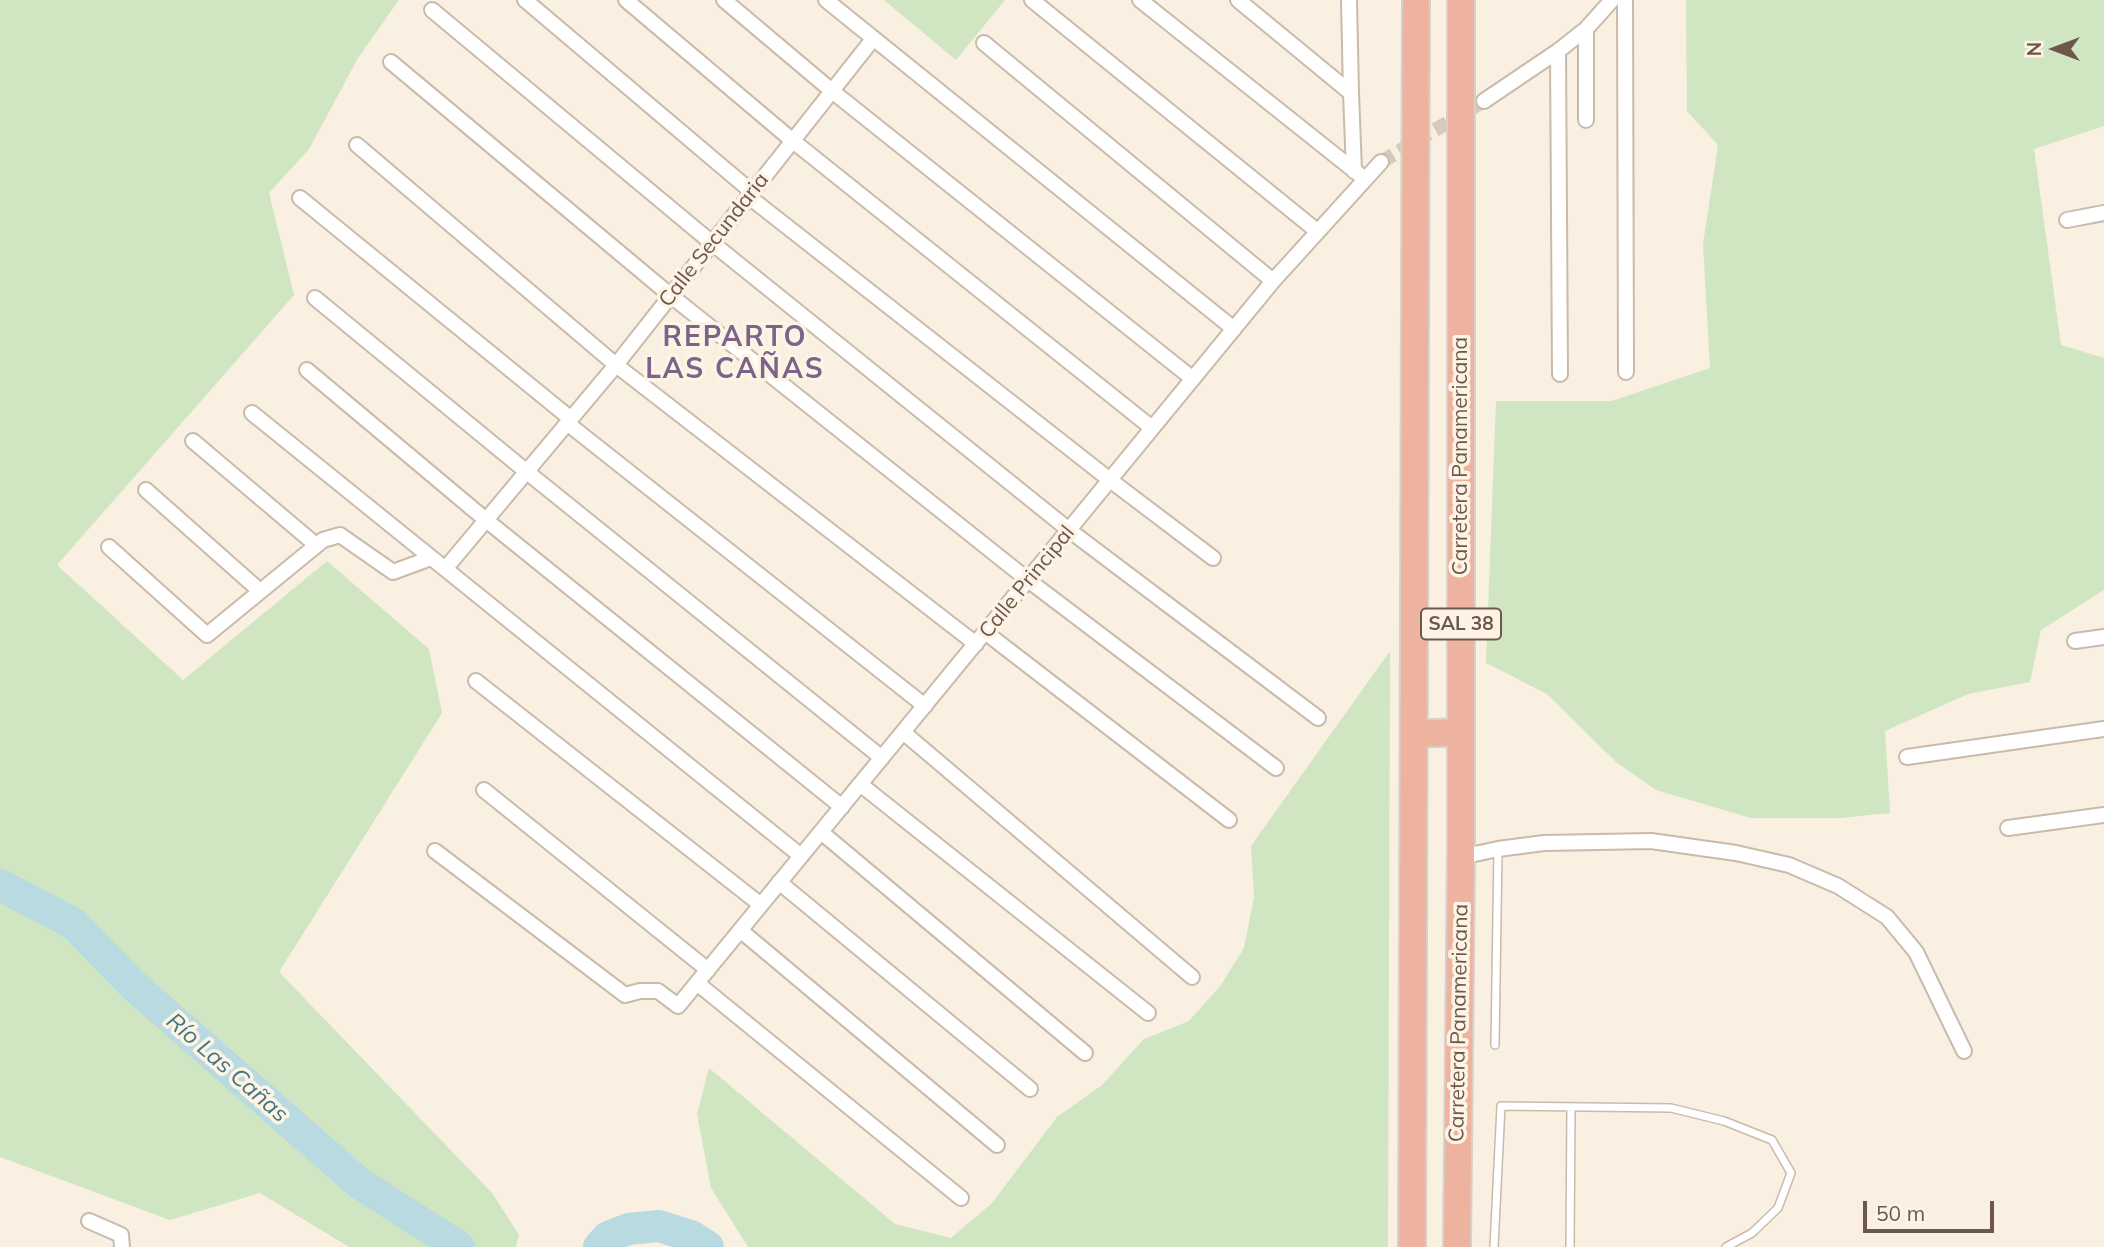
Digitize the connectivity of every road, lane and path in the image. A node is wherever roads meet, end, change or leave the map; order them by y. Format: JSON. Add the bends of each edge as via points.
{"nodes":[{"id":1,"x":525,"y":0,"type":"edge"},
{"id":2,"x":626,"y":0,"type":"edge"},
{"id":3,"x":724,"y":0,"type":"edge"},
{"id":4,"x":826,"y":0,"type":"edge"},
{"id":5,"x":1032,"y":0,"type":"edge"},
{"id":6,"x":1140,"y":0,"type":"edge"},
{"id":7,"x":1238,"y":0,"type":"edge"},
{"id":8,"x":1349,"y":0,"type":"edge"},
{"id":9,"x":1416,"y":0,"type":"edge"},
{"id":10,"x":1461,"y":0,"type":"edge"},
{"id":11,"x":1612,"y":0,"type":"edge"},
{"id":12,"x":1625,"y":0,"type":"edge"},
{"id":13,"x":432,"y":10,"type":"dead end"},
{"id":14,"x":1586,"y":29,"type":"junction"},
{"id":15,"x":873,"y":39,"type":"junction"},
{"id":16,"x":985,"y":43,"type":"dead end"},
{"id":17,"x":1558,"y":51,"type":"junction"},
{"id":18,"x":391,"y":62,"type":"dead end"},
{"id":19,"x":832,"y":91,"type":"junction"},
{"id":20,"x":1350,"y":93,"type":"junction"},
{"id":21,"x":1416,"y":95,"type":"junction"},
{"id":22,"x":1473,"y":97,"type":"junction"},
{"id":23,"x":1586,"y":120,"type":"dead end"},
{"id":24,"x":793,"y":141,"type":"junction"},
{"id":25,"x":357,"y":145,"type":"dead end"},
{"id":26,"x":1381,"y":162,"type":"tunnel mouth"},
{"id":27,"x":1360,"y":175,"type":"junction"},
{"id":28,"x":750,"y":194,"type":"junction"},
{"id":29,"x":300,"y":198,"type":"dead end"},
{"id":30,"x":2104,"y":213,"type":"edge"},
{"id":31,"x":2067,"y":220,"type":"dead end"},
{"id":32,"x":1317,"y":231,"type":"junction"},
{"id":33,"x":712,"y":243,"type":"junction"},
{"id":34,"x":1273,"y":281,"type":"junction"},
{"id":35,"x":670,"y":295,"type":"junction"},
{"id":36,"x":315,"y":298,"type":"dead end"},
{"id":37,"x":1234,"y":329,"type":"junction"},
{"id":38,"x":616,"y":365,"type":"junction"},
{"id":39,"x":307,"y":370,"type":"dead end"},
{"id":40,"x":1626,"y":372,"type":"dead end"},
{"id":41,"x":1560,"y":374,"type":"dead end"},
{"id":42,"x":1193,"y":379,"type":"junction"},
{"id":43,"x":252,"y":413,"type":"dead end"},
{"id":44,"x":569,"y":421,"type":"junction"},
{"id":45,"x":1152,"y":428,"type":"junction"},
{"id":46,"x":193,"y":441,"type":"dead end"},
{"id":47,"x":527,"y":472,"type":"junction"},
{"id":48,"x":1110,"y":480,"type":"junction"},
{"id":49,"x":146,"y":490,"type":"dead end"},
{"id":50,"x":486,"y":520,"type":"junction"},
{"id":51,"x":1069,"y":530,"type":"junction"},
{"id":52,"x":316,"y":545,"type":"junction"},
{"id":53,"x":109,"y":547,"type":"dead end"},
{"id":54,"x":431,"y":558,"type":"junction"},
{"id":55,"x":1213,"y":558,"type":"dead end"},
{"id":56,"x":445,"y":569,"type":"junction"},
{"id":57,"x":1028,"y":580,"type":"junction"},
{"id":58,"x":260,"y":591,"type":"junction"},
{"id":59,"x":985,"y":632,"type":"junction"},
{"id":60,"x":2104,"y":637,"type":"edge"},
{"id":61,"x":2075,"y":642,"type":"dead end"},
{"id":62,"x":975,"y":644,"type":"junction"},
{"id":63,"x":476,"y":681,"type":"dead end"},
{"id":64,"x":925,"y":706,"type":"junction"},
{"id":65,"x":1318,"y":718,"type":"dead end"},
{"id":66,"x":2104,"y":729,"type":"edge"},
{"id":67,"x":903,"y":732,"type":"junction"},
{"id":68,"x":1461,"y":732,"type":"junction"},
{"id":69,"x":1414,"y":733,"type":"junction"},
{"id":70,"x":1907,"y":757,"type":"dead end"},
{"id":71,"x":882,"y":758,"type":"junction"},
{"id":72,"x":1276,"y":768,"type":"dead end"},
{"id":73,"x":860,"y":784,"type":"junction"},
{"id":74,"x":484,"y":790,"type":"dead end"},
{"id":75,"x":842,"y":807,"type":"junction"},
{"id":76,"x":2104,"y":815,"type":"edge"},
{"id":77,"x":1229,"y":820,"type":"dead end"},
{"id":78,"x":2008,"y":828,"type":"dead end"},
{"id":79,"x":821,"y":832,"type":"junction"},
{"id":80,"x":1498,"y":849,"type":"junction"},
{"id":81,"x":435,"y":851,"type":"dead end"},
{"id":82,"x":801,"y":856,"type":"junction"},
{"id":83,"x":1461,"y":857,"type":"junction"},
{"id":84,"x":779,"y":882,"type":"junction"},
{"id":85,"x":761,"y":905,"type":"junction"},
{"id":86,"x":740,"y":930,"type":"junction"},
{"id":87,"x":708,"y":970,"type":"junction"},
{"id":88,"x":1192,"y":977,"type":"dead end"},
{"id":89,"x":697,"y":983,"type":"junction"},
{"id":90,"x":1148,"y":1013,"type":"dead end"},
{"id":91,"x":1495,"y":1045,"type":"dead end"},
{"id":92,"x":1964,"y":1051,"type":"dead end"},
{"id":93,"x":1085,"y":1054,"type":"dead end"},
{"id":94,"x":1030,"y":1089,"type":"dead end"},
{"id":95,"x":1571,"y":1107,"type":"junction"},
{"id":96,"x":997,"y":1145,"type":"dead end"},
{"id":97,"x":961,"y":1198,"type":"dead end"},
{"id":98,"x":89,"y":1221,"type":"dead end"},
{"id":99,"x":122,"y":1247,"type":"edge"},
{"id":100,"x":1412,"y":1247,"type":"edge"},
{"id":101,"x":1457,"y":1247,"type":"edge"},
{"id":102,"x":1494,"y":1247,"type":"edge"},
{"id":103,"x":1570,"y":1247,"type":"edge"},
{"id":104,"x":1726,"y":1247,"type":"edge"}],
"edges":[{"from":1,"to":28,"type":"street"},
{"from":2,"to":24,"type":"street"},
{"from":3,"to":19,"type":"street"},
{"from":4,"to":15,"type":"street"},
{"from":5,"to":32,"type":"street"},
{"from":6,"to":27,"type":"street"},
{"from":7,"to":20,"type":"street"},
{"from":8,"to":20,"type":"street"},
{"from":9,"to":21,"type":"highway","number":"SAL 38"},
{"from":10,"to":22,"type":"highway","name":"Carretera Panamericana","number":"SAL 38"},
{"from":11,"to":14,"type":"street"},
{"from":12,"to":40,"type":"street"},
{"from":13,"to":33,"type":"street"},
{"from":14,"to":17,"type":"street"},
{"from":14,"to":23,"type":"street"},
{"from":15,"to":19,"type":"street","name":"Calle Secundaria"},
{"from":15,"to":37,"type":"street"},
{"from":16,"to":34,"type":"street"},
{"from":17,"to":22,"type":"street"},
{"from":17,"to":41,"type":"street"},
{"from":18,"to":35,"type":"street"},
{"from":19,"to":24,"type":"street","name":"Calle Secundaria"},
{"from":19,"to":42,"type":"street"},
{"from":20,"to":27,"type":"street"},
{"from":21,"to":22,"type":"highway"},
{"from":21,"to":69,"type":"highway","number":"SAL 38"},
{"from":22,"to":68,"type":"highway","name":"Carretera Panamericana","number":"SAL 38"},
{"from":24,"to":28,"type":"street","name":"Calle Secundaria"},
{"from":24,"to":45,"type":"street"},
{"from":25,"to":38,"type":"street"},
{"from":26,"to":27,"type":"street","name":"Calle Principal"},
{"from":27,"to":32,"type":"street","name":"Calle Principal"},
{"from":28,"to":33,"type":"street","name":"Calle Secundaria"},
{"from":28,"to":48,"type":"street"},
{"from":29,"to":44,"type":"street"},
{"from":30,"to":31,"type":"street"},
{"from":32,"to":34,"type":"street","name":"Calle Principal"},
{"from":33,"to":35,"type":"street","name":"Calle Secundaria"},
{"from":33,"to":51,"type":"street"},
{"from":34,"to":37,"type":"street","name":"Calle Principal"},
{"from":35,"to":38,"type":"street","name":"Calle Secundaria"},
{"from":35,"to":57,"type":"street"},
{"from":36,"to":47,"type":"street"},
{"from":37,"to":42,"type":"street","name":"Calle Principal"},
{"from":38,"to":44,"type":"street","name":"Calle Secundaria"},
{"from":38,"to":62,"type":"street"},
{"from":39,"to":50,"type":"street"},
{"from":42,"to":45,"type":"street","name":"Calle Principal"},
{"from":43,"to":54,"type":"street"},
{"from":44,"to":47,"type":"street","name":"Calle Secundaria"},
{"from":44,"to":64,"type":"street"},
{"from":45,"to":48,"type":"street","name":"Calle Principal"},
{"from":46,"to":52,"type":"street"},
{"from":47,"to":50,"type":"street","name":"Calle Secundaria"},
{"from":47,"to":71,"type":"street"},
{"from":48,"to":51,"type":"street","name":"Calle Principal"},
{"from":48,"to":55,"type":"street"},
{"from":49,"to":58,"type":"street"},
{"from":50,"to":56,"type":"street","name":"Calle Secundaria"},
{"from":50,"to":75,"type":"street"},
{"from":51,"to":57,"type":"street","name":"Calle Principal"},
{"from":51,"to":65,"type":"street"},
{"from":52,"to":54,"type":"street","via":[[340,535],[393,572]]},
{"from":52,"to":58,"type":"street"},
{"from":53,"to":58,"type":"street","via":[[207,635]]},
{"from":54,"to":56,"type":"street"},
{"from":56,"to":82,"type":"street"},
{"from":57,"to":59,"type":"street","name":"Calle Principal"},
{"from":57,"to":72,"type":"street"},
{"from":59,"to":62,"type":"street","name":"Calle Principal"},
{"from":59,"to":77,"type":"street"},
{"from":60,"to":61,"type":"street"},
{"from":62,"to":64,"type":"street","name":"Calle Principal"},
{"from":63,"to":85,"type":"street"},
{"from":64,"to":67,"type":"street","name":"Calle Principal"},
{"from":66,"to":70,"type":"street"},
{"from":67,"to":71,"type":"street","name":"Calle Principal"},
{"from":67,"to":88,"type":"street"},
{"from":68,"to":69,"type":"highway"},
{"from":68,"to":83,"type":"highway","name":"Carretera Panamericana","number":"SAL 38"},
{"from":69,"to":100,"type":"highway","number":"SAL 38"},
{"from":71,"to":73,"type":"street","name":"Calle Principal"},
{"from":73,"to":75,"type":"street","name":"Calle Principal"},
{"from":73,"to":90,"type":"street"},
{"from":74,"to":87,"type":"street"},
{"from":75,"to":79,"type":"street","name":"Calle Principal"},
{"from":76,"to":78,"type":"street"},
{"from":79,"to":82,"type":"street","name":"Calle Principal"},
{"from":79,"to":93,"type":"street"},
{"from":80,"to":83,"type":"street"},
{"from":80,"to":91,"type":"lane"},
{"from":80,"to":92,"type":"street","via":[[1544,843],[1651,841],[1789,865],[1838,886],[1887,917],[1916,951]]},
{"from":81,"to":89,"type":"street","name":"Calle Principal","via":[[625,995],[657,991],[678,1006]]},
{"from":82,"to":84,"type":"street","name":"Calle Principal"},
{"from":83,"to":101,"type":"highway","name":"Carretera Panamericana","number":"SAL 38"},
{"from":84,"to":85,"type":"street","name":"Calle Principal"},
{"from":84,"to":94,"type":"street"},
{"from":85,"to":86,"type":"street","name":"Calle Principal"},
{"from":86,"to":87,"type":"street","name":"Calle Principal"},
{"from":86,"to":96,"type":"street"},
{"from":87,"to":89,"type":"street","name":"Calle Principal"},
{"from":89,"to":97,"type":"street"},
{"from":95,"to":102,"type":"lane","via":[[1501,1105]]},
{"from":95,"to":103,"type":"lane"},
{"from":95,"to":104,"type":"lane","via":[[1671,1108],[1772,1139],[1791,1173],[1778,1208],[1752,1233]]},
{"from":98,"to":99,"type":"street","via":[[121,1235]]}]}
